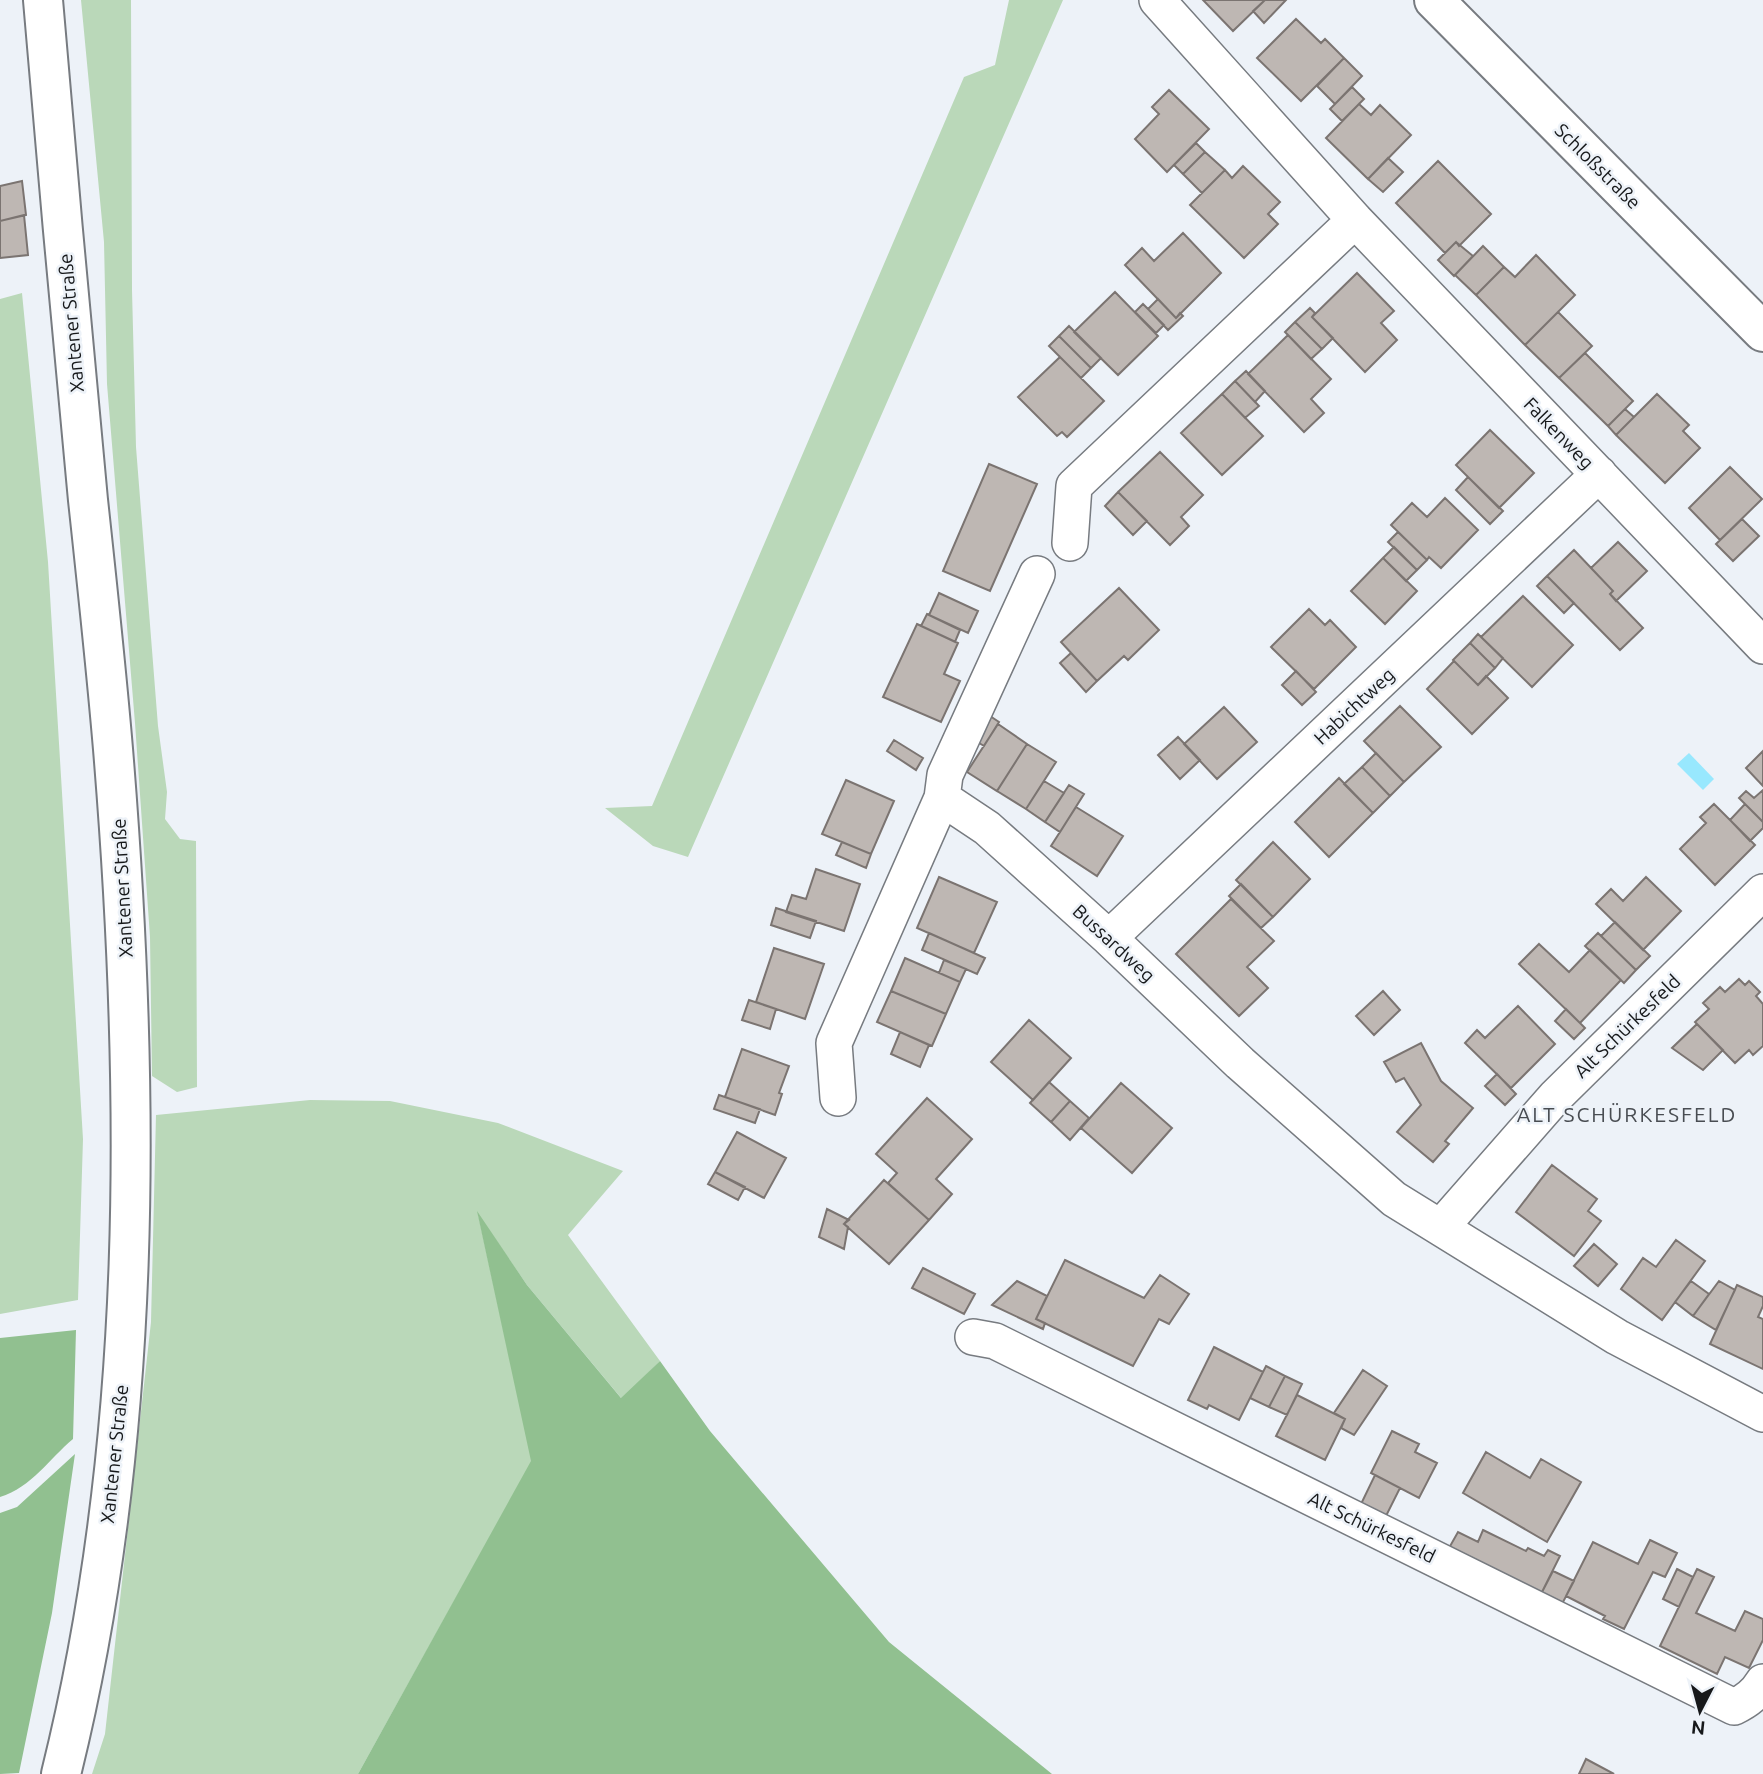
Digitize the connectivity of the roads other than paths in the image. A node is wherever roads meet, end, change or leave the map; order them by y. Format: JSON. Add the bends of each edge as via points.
{"nodes":[{"id":1,"x":43,"y":0,"type":"edge"},
{"id":2,"x":1157,"y":0,"type":"edge"},
{"id":3,"x":1434,"y":0,"type":"edge"},
{"id":4,"x":1355,"y":220,"type":"junction"},
{"id":5,"x":1763,"y":332,"type":"edge"},
{"id":6,"x":1599,"y":474,"type":"junction"},
{"id":7,"x":1070,"y":543,"type":"dead end"},
{"id":8,"x":1037,"y":574,"type":"dead end"},
{"id":9,"x":1763,"y":646,"type":"edge"},
{"id":10,"x":942,"y":798,"type":"junction"},
{"id":11,"x":1763,"y":892,"type":"edge"},
{"id":12,"x":1109,"y":938,"type":"junction"},
{"id":13,"x":838,"y":1098,"type":"dead end"},
{"id":14,"x":1441,"y":1227,"type":"junction"},
{"id":15,"x":972,"y":1337,"type":"dead end"},
{"id":16,"x":1763,"y":1414,"type":"edge"},
{"id":17,"x":1763,"y":1682,"type":"edge"},
{"id":18,"x":61,"y":1774,"type":"edge"}],
"edges":[{"from":1,"to":18,"type":"main road","name":"Xantener Straße","via":[[113,750],[131,1110],[126,1314],[111,1505],[89,1644]]},
{"from":2,"to":4,"type":"street","name":"Falkenweg"},
{"from":3,"to":5,"type":"main road","name":"Schloßstraße"},
{"from":4,"to":6,"type":"street","name":"Falkenweg"},
{"from":4,"to":7,"type":"street","via":[[1074,486]]},
{"from":6,"to":9,"type":"street","name":"Falkenweg"},
{"from":6,"to":12,"type":"street","name":"Habichtweg"},
{"from":8,"to":10,"type":"street","via":[[945,775]]},
{"from":10,"to":12,"type":"street","name":"Bussardweg","via":[[987,828]]},
{"from":10,"to":13,"type":"street","via":[[834,1043]]},
{"from":11,"to":14,"type":"street","name":"Alt Schürkesfeld","via":[[1555,1097]]},
{"from":12,"to":14,"type":"street","name":"Bussardweg","via":[[1394,1199]]},
{"from":14,"to":16,"type":"street","via":[[1617,1337]]},
{"from":15,"to":17,"type":"street","name":"Alt Schürkesfeld","via":[[995,1340],[1734,1707],[1746,1702]]}]}
